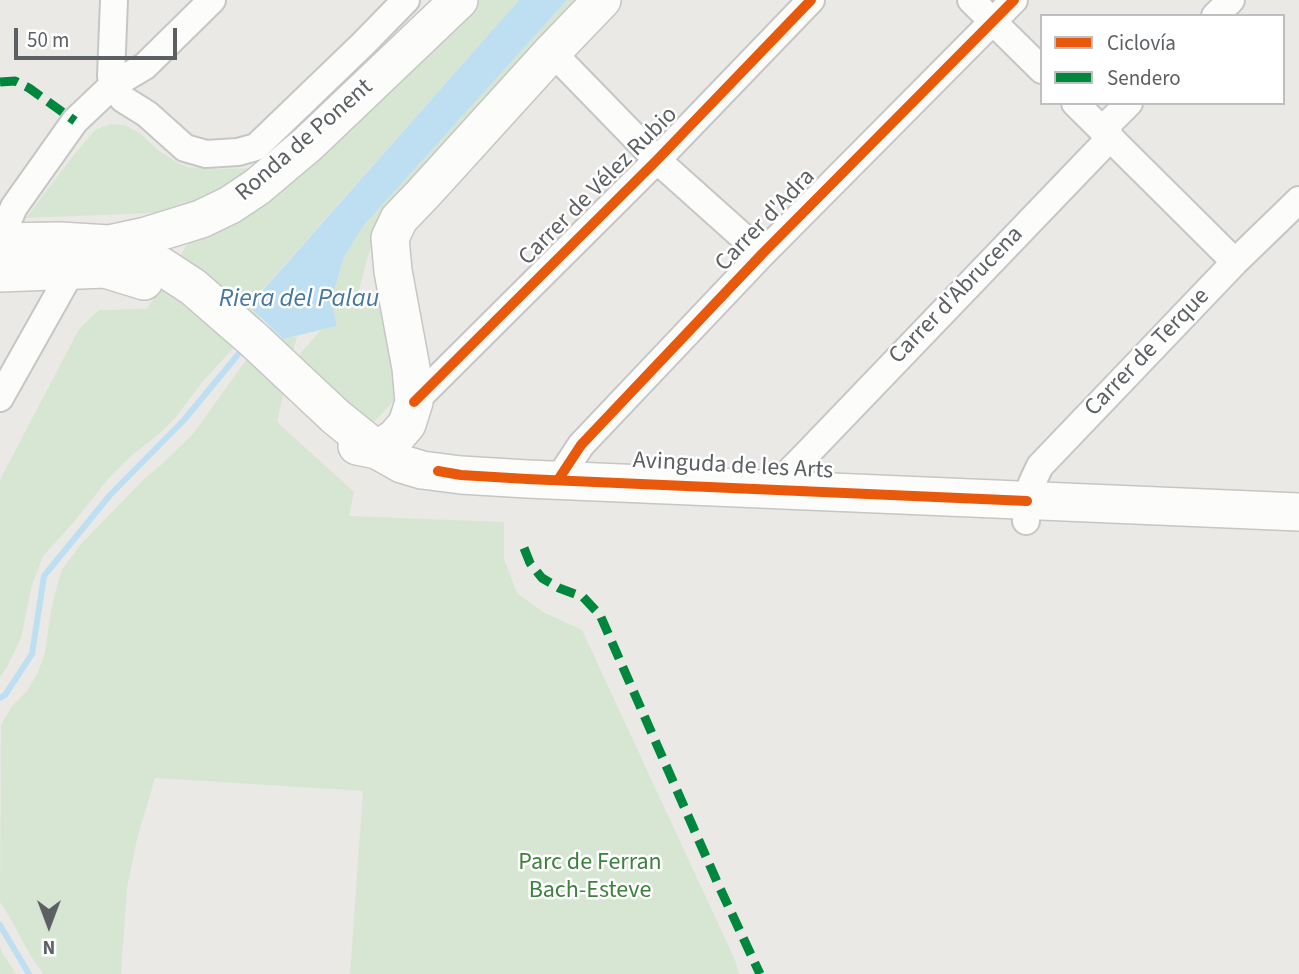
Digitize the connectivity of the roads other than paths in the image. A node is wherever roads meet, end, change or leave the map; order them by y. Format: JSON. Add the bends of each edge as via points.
{"nodes":[{"id":1,"x":114,"y":0,"type":"edge"},
{"id":2,"x":212,"y":0,"type":"edge"},
{"id":3,"x":406,"y":0,"type":"edge"},
{"id":4,"x":459,"y":0,"type":"edge"},
{"id":5,"x":602,"y":0,"type":"edge"},
{"id":6,"x":811,"y":0,"type":"edge"},
{"id":7,"x":971,"y":0,"type":"edge"},
{"id":8,"x":1014,"y":0,"type":"edge"},
{"id":9,"x":1231,"y":0,"type":"edge"},
{"id":10,"x":1217,"y":14,"type":"edge"},
{"id":11,"x":992,"y":21,"type":"junction"},
{"id":12,"x":552,"y":52,"type":"junction"},
{"id":13,"x":1040,"y":68,"type":"edge"},
{"id":14,"x":113,"y":85,"type":"junction"},
{"id":15,"x":1077,"y":105,"type":"edge"},
{"id":16,"x":1127,"y":105,"type":"edge"},
{"id":17,"x":1110,"y":138,"type":"junction"},
{"id":18,"x":657,"y":160,"type":"junction"},
{"id":19,"x":1299,"y":200,"type":"edge"},
{"id":20,"x":4,"y":241,"type":"edge"},
{"id":21,"x":109,"y":244,"type":"junction"},
{"id":22,"x":762,"y":254,"type":"junction"},
{"id":23,"x":1235,"y":262,"type":"junction"},
{"id":24,"x":72,"y":270,"type":"junction"},
{"id":25,"x":184,"y":294,"type":"junction"},
{"id":26,"x":0,"y":398,"type":"edge"},
{"id":27,"x":295,"y":400,"type":"junction"},
{"id":28,"x":398,"y":428,"type":"junction"},
{"id":29,"x":558,"y":480,"type":"junction"},
{"id":30,"x":779,"y":490,"type":"junction"},
{"id":31,"x":1027,"y":511,"type":"junction"},
{"id":32,"x":1299,"y":512,"type":"edge"},
{"id":33,"x":1299,"y":532,"type":"edge"}],
"edges":[{"from":1,"to":14,"type":"street"},
{"from":2,"to":14,"type":"street","via":[[145,66]]},
{"from":3,"to":14,"type":"street","name":"Ronda de Ponent","via":[[256,147],[206,154],[185,148],[123,99]]},
{"from":4,"to":21,"type":"main road","name":"Ronda de Ponent","via":[[257,187],[201,219]]},
{"from":5,"to":12,"type":"main road"},
{"from":6,"to":18,"type":"street","name":"Carrer de Vélez Rubio"},
{"from":7,"to":11,"type":"street"},
{"from":8,"to":11,"type":"street","name":"Carrer d'Adra"},
{"from":9,"to":10,"type":"street"},
{"from":11,"to":13,"type":"street"},
{"from":11,"to":22,"type":"street","name":"Carrer d'Adra"},
{"from":12,"to":18,"type":"street"},
{"from":12,"to":28,"type":"main road","via":[[398,219],[390,238],[411,368]]},
{"from":14,"to":20,"type":"street","via":[[75,121],[14,207]]},
{"from":15,"to":17,"type":"street"},
{"from":16,"to":17,"type":"street","name":"Carrer d'Abrucena","via":[[1107,125]]},
{"from":17,"to":23,"type":"street"},
{"from":17,"to":30,"type":"street","name":"Carrer d'Abrucena","via":[[792,468]]},
{"from":18,"to":22,"type":"street"},
{"from":18,"to":28,"type":"street","name":"Carrer de Vélez Rubio"},
{"from":19,"to":23,"type":"street","name":"Carrer de Terque"},
{"from":20,"to":21,"type":"main road"},
{"from":20,"to":24,"type":"main road"},
{"from":21,"to":24,"type":"street","name":"Ronda de Ponent"},
{"from":21,"to":25,"type":"main road","via":[[162,266]]},
{"from":22,"to":29,"type":"street","name":"Carrer d'Adra","via":[[581,445]]},
{"from":23,"to":31,"type":"street","name":"Carrer de Terque","via":[[1040,466]]},
{"from":24,"to":25,"type":"main road","via":[[105,269]]},
{"from":24,"to":26,"type":"street","name":"Ronda de Ponent"},
{"from":25,"to":27,"type":"main road"},
{"from":27,"to":28,"type":"main road","name":"Avinguda de les Arts","via":[[336,417]]},
{"from":27,"to":31,"type":"main road","name":"Avinguda de les Arts","via":[[358,460],[398,481],[461,499]]},
{"from":28,"to":29,"type":"main road","name":"Avinguda de les Arts","via":[[401,464],[461,475]]},
{"from":29,"to":30,"type":"main road","name":"Avinguda de les Arts"},
{"from":30,"to":31,"type":"main road","name":"Avinguda de les Arts"},
{"from":31,"to":32,"type":"main road","name":"Avinguda de les Arts"},
{"from":31,"to":33,"type":"main road","name":"Avinguda de les Arts"}]}
